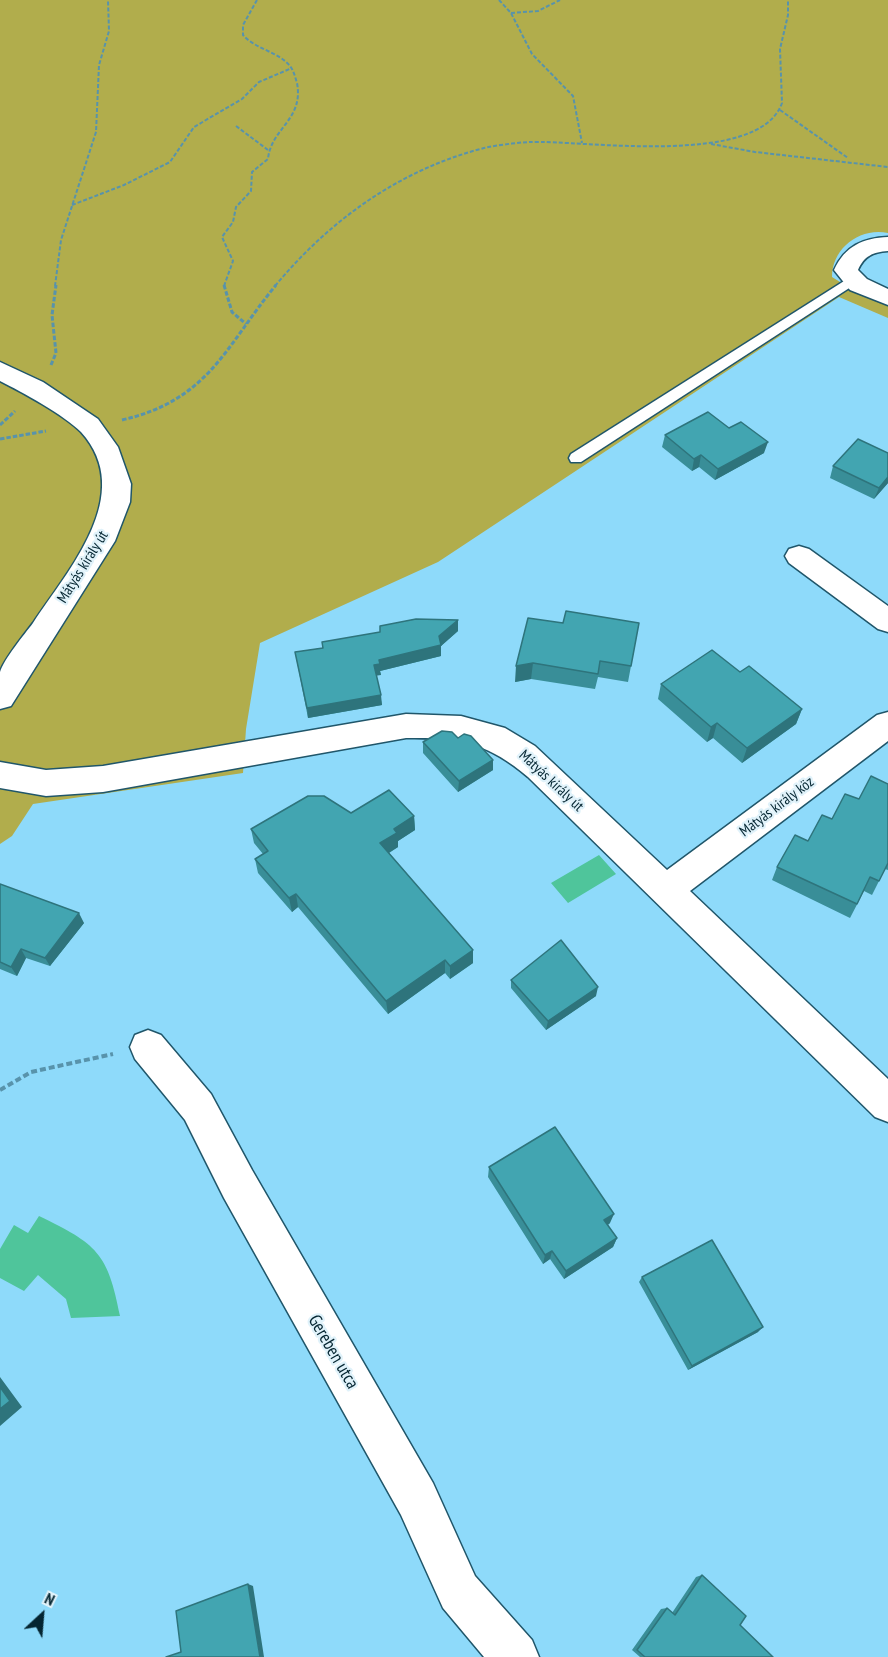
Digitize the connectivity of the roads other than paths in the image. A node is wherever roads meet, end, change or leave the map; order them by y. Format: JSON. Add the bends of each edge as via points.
{"nodes":[{"id":1,"x":888,"y":244,"type":"edge"},
{"id":2,"x":852,"y":280,"type":"junction"},
{"id":3,"x":888,"y":298,"type":"edge"},
{"id":4,"x":0,"y":370,"type":"edge"},
{"id":5,"x":576,"y":458,"type":"dead end"},
{"id":6,"x":799,"y":556,"type":"dead end"},
{"id":7,"x":888,"y":621,"type":"edge"},
{"id":8,"x":0,"y":697,"type":"edge"},
{"id":9,"x":888,"y":724,"type":"edge"},
{"id":10,"x":0,"y":775,"type":"edge"},
{"id":11,"x":666,"y":890,"type":"junction"},
{"id":12,"x":148,"y":1047,"type":"road end"},
{"id":13,"x":888,"y":1104,"type":"edge"},
{"id":14,"x":515,"y":1657,"type":"edge"}],
"edges":[{"from":1,"to":2,"type":"street","via":[[863,248],[850,258],[846,270]]},
{"from":2,"to":3,"type":"street"},
{"from":2,"to":5,"type":"lane"},
{"from":4,"to":8,"type":"street","name":"Mátyás király út","via":[[34,387],[89,425],[105,447],[117,484],[111,520],[101,541]]},
{"from":6,"to":7,"type":"street"},
{"from":9,"to":11,"type":"street","name":"Mátyás király köz"},
{"from":10,"to":11,"type":"street","name":"Mátyás király út","via":[[46,783],[76,782],[406,726],[469,728],[521,751]]},
{"from":11,"to":13,"type":"street","name":"Mátyás király út"},
{"from":12,"to":14,"type":"street","name":"Gereben utca","via":[[198,1107],[417,1499],[459,1592]]}]}
